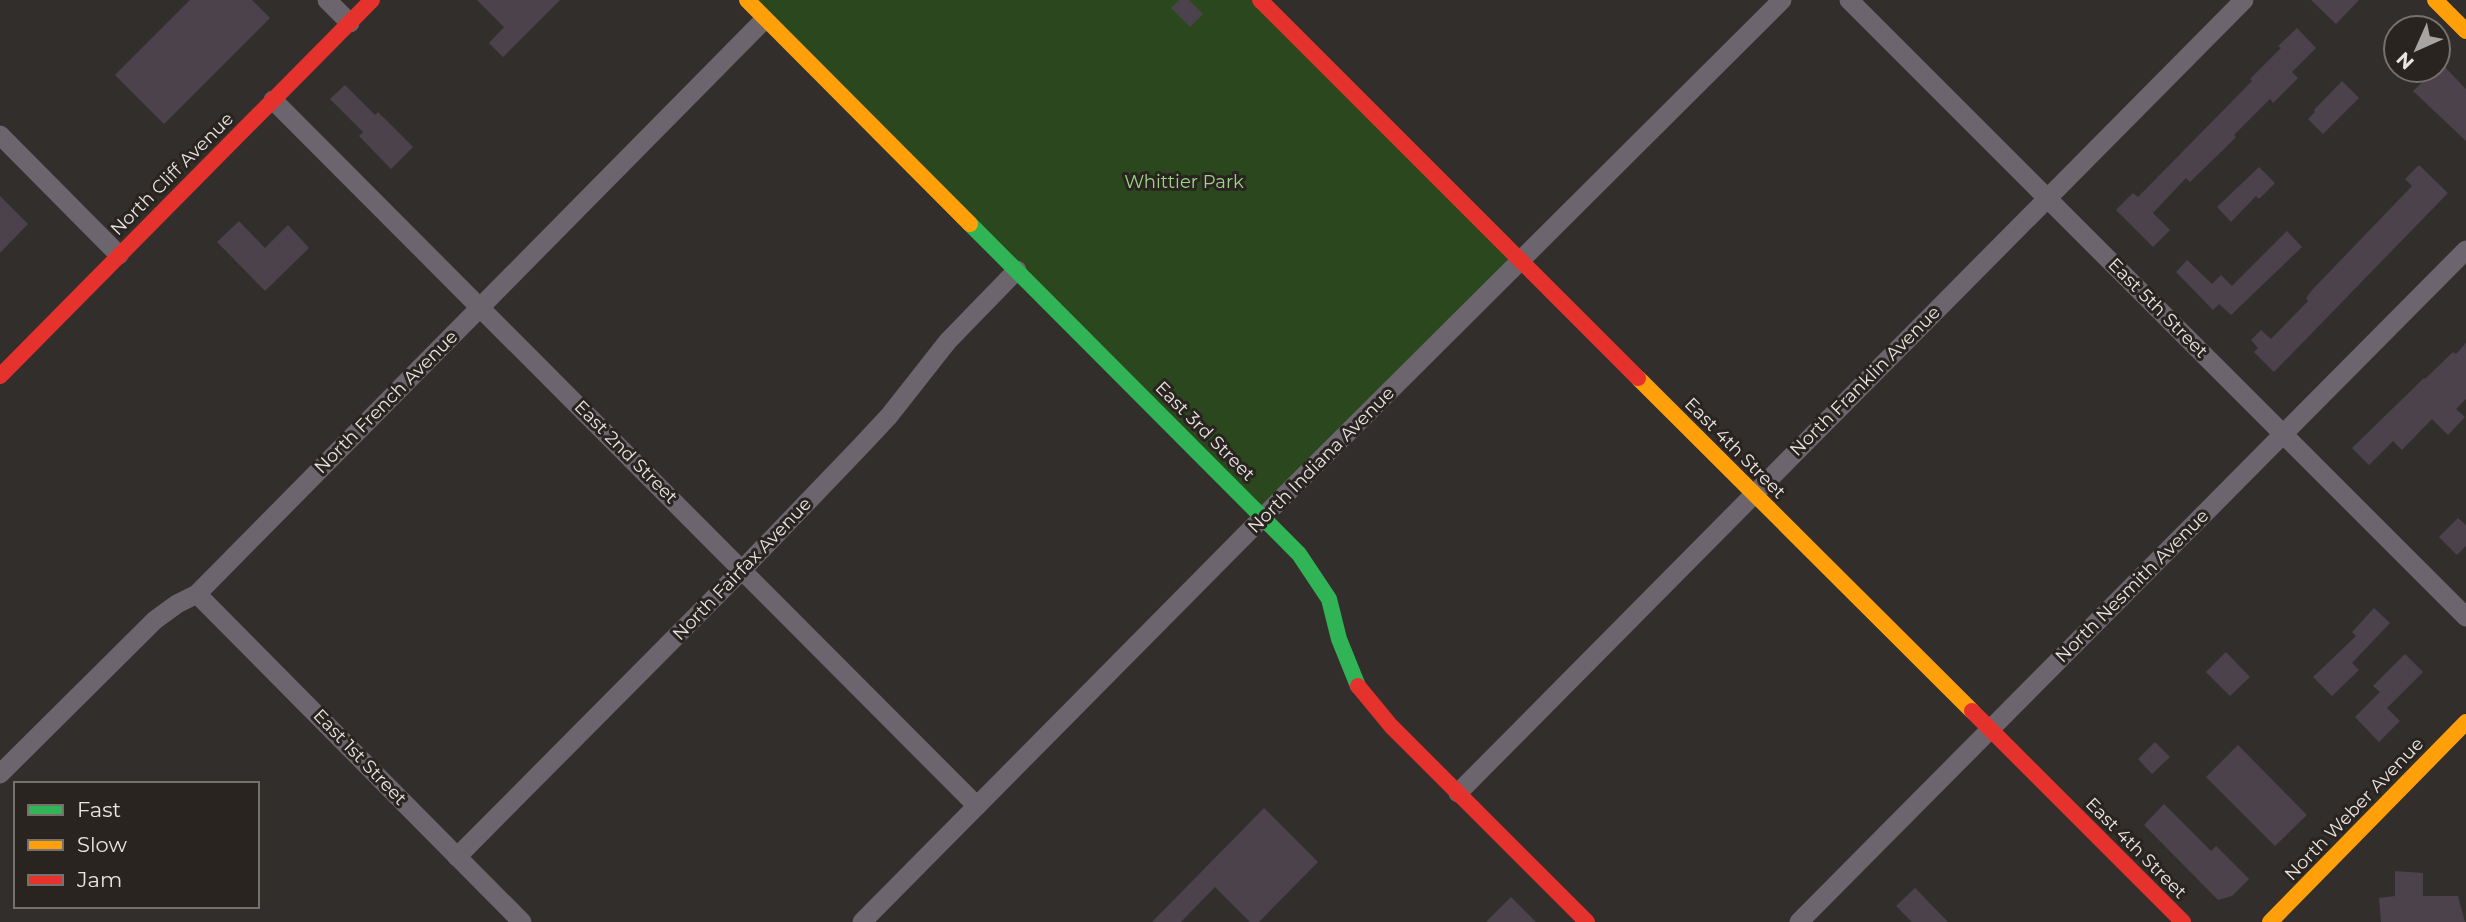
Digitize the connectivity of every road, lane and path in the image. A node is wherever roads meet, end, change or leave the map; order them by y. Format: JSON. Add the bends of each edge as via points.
{"nodes":[{"id":1,"x":327,"y":0,"type":"edge"},
{"id":2,"x":372,"y":0,"type":"edge"},
{"id":3,"x":747,"y":0,"type":"edge"},
{"id":4,"x":1260,"y":0,"type":"edge"},
{"id":5,"x":1782,"y":0,"type":"edge"},
{"id":6,"x":1849,"y":0,"type":"edge"},
{"id":7,"x":2244,"y":0,"type":"edge"},
{"id":8,"x":2435,"y":0,"type":"edge"},
{"id":9,"x":764,"y":20,"type":"junction"},
{"id":10,"x":349,"y":23,"type":"junction"},
{"id":11,"x":2466,"y":31,"type":"edge"},
{"id":12,"x":274,"y":100,"type":"junction"},
{"id":13,"x":0,"y":135,"type":"edge"},
{"id":14,"x":2046,"y":197,"type":"junction"},
{"id":15,"x":2466,"y":250,"type":"edge"},
{"id":16,"x":119,"y":255,"type":"junction"},
{"id":17,"x":1521,"y":260,"type":"junction"},
{"id":18,"x":1017,"y":270,"type":"junction"},
{"id":19,"x":481,"y":307,"type":"junction"},
{"id":20,"x":0,"y":376,"type":"edge"},
{"id":21,"x":2283,"y":433,"type":"junction"},
{"id":22,"x":1754,"y":493,"type":"junction"},
{"id":23,"x":1263,"y":517,"type":"junction"},
{"id":24,"x":742,"y":570,"type":"junction"},
{"id":25,"x":197,"y":594,"type":"junction"},
{"id":26,"x":2466,"y":617,"type":"edge"},
{"id":27,"x":2466,"y":722,"type":"edge"},
{"id":28,"x":1990,"y":730,"type":"junction"},
{"id":29,"x":0,"y":774,"type":"edge"},
{"id":30,"x":1458,"y":793,"type":"junction"},
{"id":31,"x":977,"y":806,"type":"junction"},
{"id":32,"x":457,"y":857,"type":"junction"},
{"id":33,"x":522,"y":922,"type":"edge"},
{"id":34,"x":862,"y":922,"type":"edge"},
{"id":35,"x":1587,"y":922,"type":"edge"},
{"id":36,"x":1799,"y":922,"type":"edge"},
{"id":37,"x":2183,"y":922,"type":"edge"},
{"id":38,"x":2270,"y":922,"type":"edge"}],
"edges":[{"from":1,"to":10,"type":"street"},
{"from":2,"to":10,"type":"street","name":"North Cliff Avenue"},
{"from":3,"to":9,"type":"street","name":"East 3rd Street"},
{"from":4,"to":17,"type":"street","name":"East 4th Street"},
{"from":5,"to":17,"type":"street","name":"North Indiana Avenue"},
{"from":6,"to":14,"type":"street","name":"East 5th Street"},
{"from":7,"to":14,"type":"street","name":"North Franklin Avenue"},
{"from":8,"to":11,"type":"street"},
{"from":9,"to":18,"type":"street","name":"East 3rd Street"},
{"from":9,"to":19,"type":"street","name":"North French Avenue"},
{"from":10,"to":12,"type":"street","name":"North Cliff Avenue"},
{"from":12,"to":16,"type":"street","name":"North Cliff Avenue"},
{"from":12,"to":19,"type":"street","name":"East 2nd Street"},
{"from":13,"to":16,"type":"street"},
{"from":14,"to":21,"type":"street","name":"East 5th Street"},
{"from":14,"to":22,"type":"street","name":"North Franklin Avenue"},
{"from":15,"to":21,"type":"street","name":"North Nesmith Avenue"},
{"from":16,"to":20,"type":"street","name":"North Cliff Avenue"},
{"from":17,"to":22,"type":"street","name":"East 4th Street"},
{"from":17,"to":23,"type":"street","name":"North Indiana Avenue"},
{"from":18,"to":23,"type":"street","name":"East 3rd Street"},
{"from":18,"to":24,"type":"street","name":"North Fairfax Avenue","via":[[948,341],[889,416]]},
{"from":19,"to":24,"type":"street","name":"East 2nd Street"},
{"from":19,"to":25,"type":"street","name":"North French Avenue"},
{"from":21,"to":26,"type":"street","name":"East 5th Street"},
{"from":21,"to":28,"type":"street","name":"North Nesmith Avenue"},
{"from":22,"to":28,"type":"street","name":"East 4th Street"},
{"from":22,"to":30,"type":"street","name":"North Franklin Avenue"},
{"from":23,"to":30,"type":"street","name":"East 3rd Street","via":[[1322,586],[1348,667],[1361,690]]},
{"from":23,"to":31,"type":"street","name":"North Indiana Avenue"},
{"from":24,"to":31,"type":"street","name":"East 2nd Street"},
{"from":24,"to":32,"type":"street","name":"North Fairfax Avenue"},
{"from":25,"to":29,"type":"street","name":"North French Avenue","via":[[155,620]]},
{"from":25,"to":32,"type":"street","name":"East 1st Street"},
{"from":27,"to":38,"type":"street","name":"North Weber Avenue"},
{"from":28,"to":36,"type":"street","name":"North Nesmith Avenue"},
{"from":28,"to":37,"type":"street","name":"East 4th Street"},
{"from":30,"to":35,"type":"street","name":"East 3rd Street"},
{"from":31,"to":34,"type":"street","name":"North Indiana Avenue"},
{"from":32,"to":33,"type":"street","name":"East 1st Street"}]}
